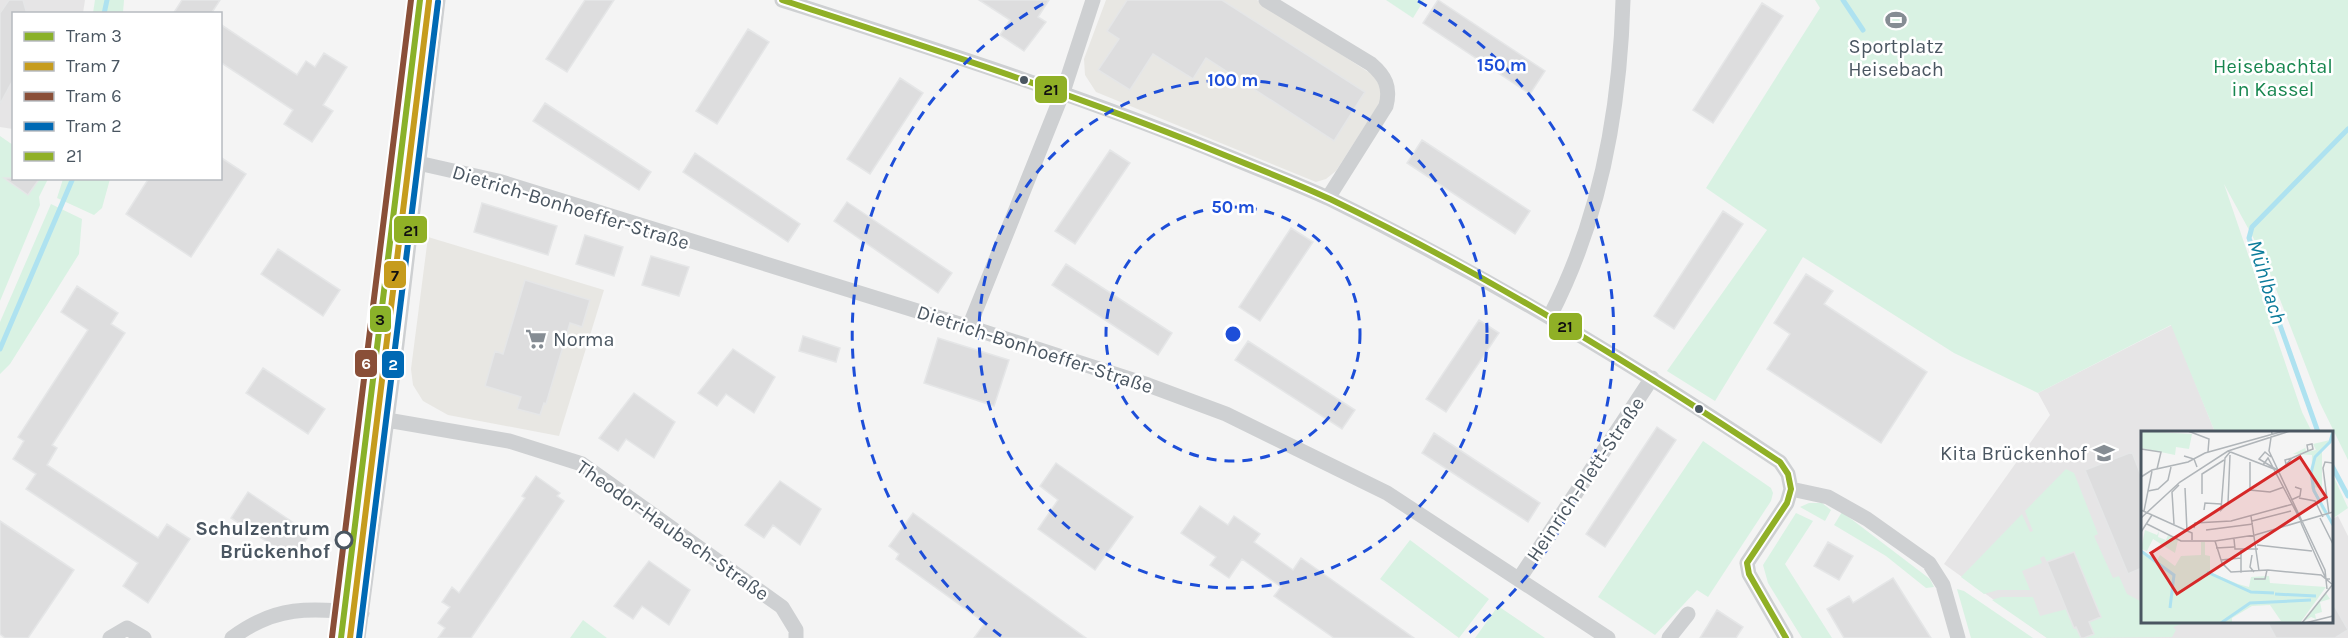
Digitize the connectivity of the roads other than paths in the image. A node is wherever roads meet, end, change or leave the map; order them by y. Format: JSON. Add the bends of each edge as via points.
{"nodes":[{"id":1,"x":438,"y":0,"type":"edge"},
{"id":2,"x":782,"y":0,"type":"edge"},
{"id":3,"x":1093,"y":0,"type":"edge"},
{"id":4,"x":1266,"y":0,"type":"edge"},
{"id":5,"x":1623,"y":0,"type":"edge"},
{"id":6,"x":1063,"y":92,"type":"junction"},
{"id":7,"x":418,"y":163,"type":"junction"},
{"id":8,"x":1328,"y":198,"type":"junction"},
{"id":9,"x":1550,"y":316,"type":"junction"},
{"id":10,"x":969,"y":327,"type":"junction"},
{"id":11,"x":1652,"y":378,"type":"junction"},
{"id":12,"x":387,"y":420,"type":"junction"},
{"id":13,"x":1791,"y":489,"type":"junction"},
{"id":14,"x":1518,"y":579,"type":"junction"},
{"id":15,"x":362,"y":613,"type":"junction"},
{"id":16,"x":1688,"y":614,"type":"dead end"},
{"id":17,"x":110,"y":638,"type":"edge"},
{"id":18,"x":144,"y":638,"type":"edge"},
{"id":19,"x":232,"y":638,"type":"edge"},
{"id":20,"x":358,"y":638,"type":"edge"},
{"id":21,"x":796,"y":638,"type":"edge"},
{"id":22,"x":1608,"y":638,"type":"edge"},
{"id":23,"x":1669,"y":638,"type":"edge"},
{"id":24,"x":1786,"y":638,"type":"edge"},
{"id":25,"x":1958,"y":638,"type":"edge"}],
"edges":[{"from":1,"to":7,"type":"street"},
{"from":2,"to":6,"type":"street","name":"Heinrich-Plett-Straße"},
{"from":3,"to":6,"type":"street"},
{"from":4,"to":8,"type":"street","via":[[1371,64],[1387,84],[1386,106]]},
{"from":5,"to":9,"type":"street","via":[[1611,135],[1601,184],[1588,230]]},
{"from":6,"to":8,"type":"street","name":"Heinrich-Plett-Straße"},
{"from":6,"to":10,"type":"street"},
{"from":7,"to":10,"type":"street","name":"Dietrich-Bonhoeffer-Straße","via":[[498,181]]},
{"from":7,"to":12,"type":"street"},
{"from":8,"to":9,"type":"street","name":"Heinrich-Plett-Straße"},
{"from":9,"to":11,"type":"street","name":"Heinrich-Plett-Straße"},
{"from":10,"to":14,"type":"street","name":"Dietrich-Bonhoeffer-Straße","via":[[1226,414],[1387,494]]},
{"from":11,"to":13,"type":"street","name":"Heinrich-Plett-Straße","via":[[1780,462]]},
{"from":11,"to":14,"type":"street","name":"Heinrich-Plett-Straße"},
{"from":12,"to":15,"type":"street"},
{"from":12,"to":21,"type":"street","name":"Theodor-Haubach-Straße","via":[[509,441],[582,464],[782,607],[796,630]]},
{"from":13,"to":24,"type":"street","via":[[1787,502],[1747,563],[1749,574]]},
{"from":13,"to":25,"type":"street","via":[[1828,497],[1929,563],[1943,585]]},
{"from":14,"to":22,"type":"street","name":"Dietrich-Bonhoeffer-Straße"},
{"from":15,"to":19,"type":"street","via":[[302,608],[274,614]]},
{"from":15,"to":20,"type":"street"},
{"from":16,"to":23,"type":"street"},
{"from":17,"to":18,"type":"street","via":[[127,628]]}]}
